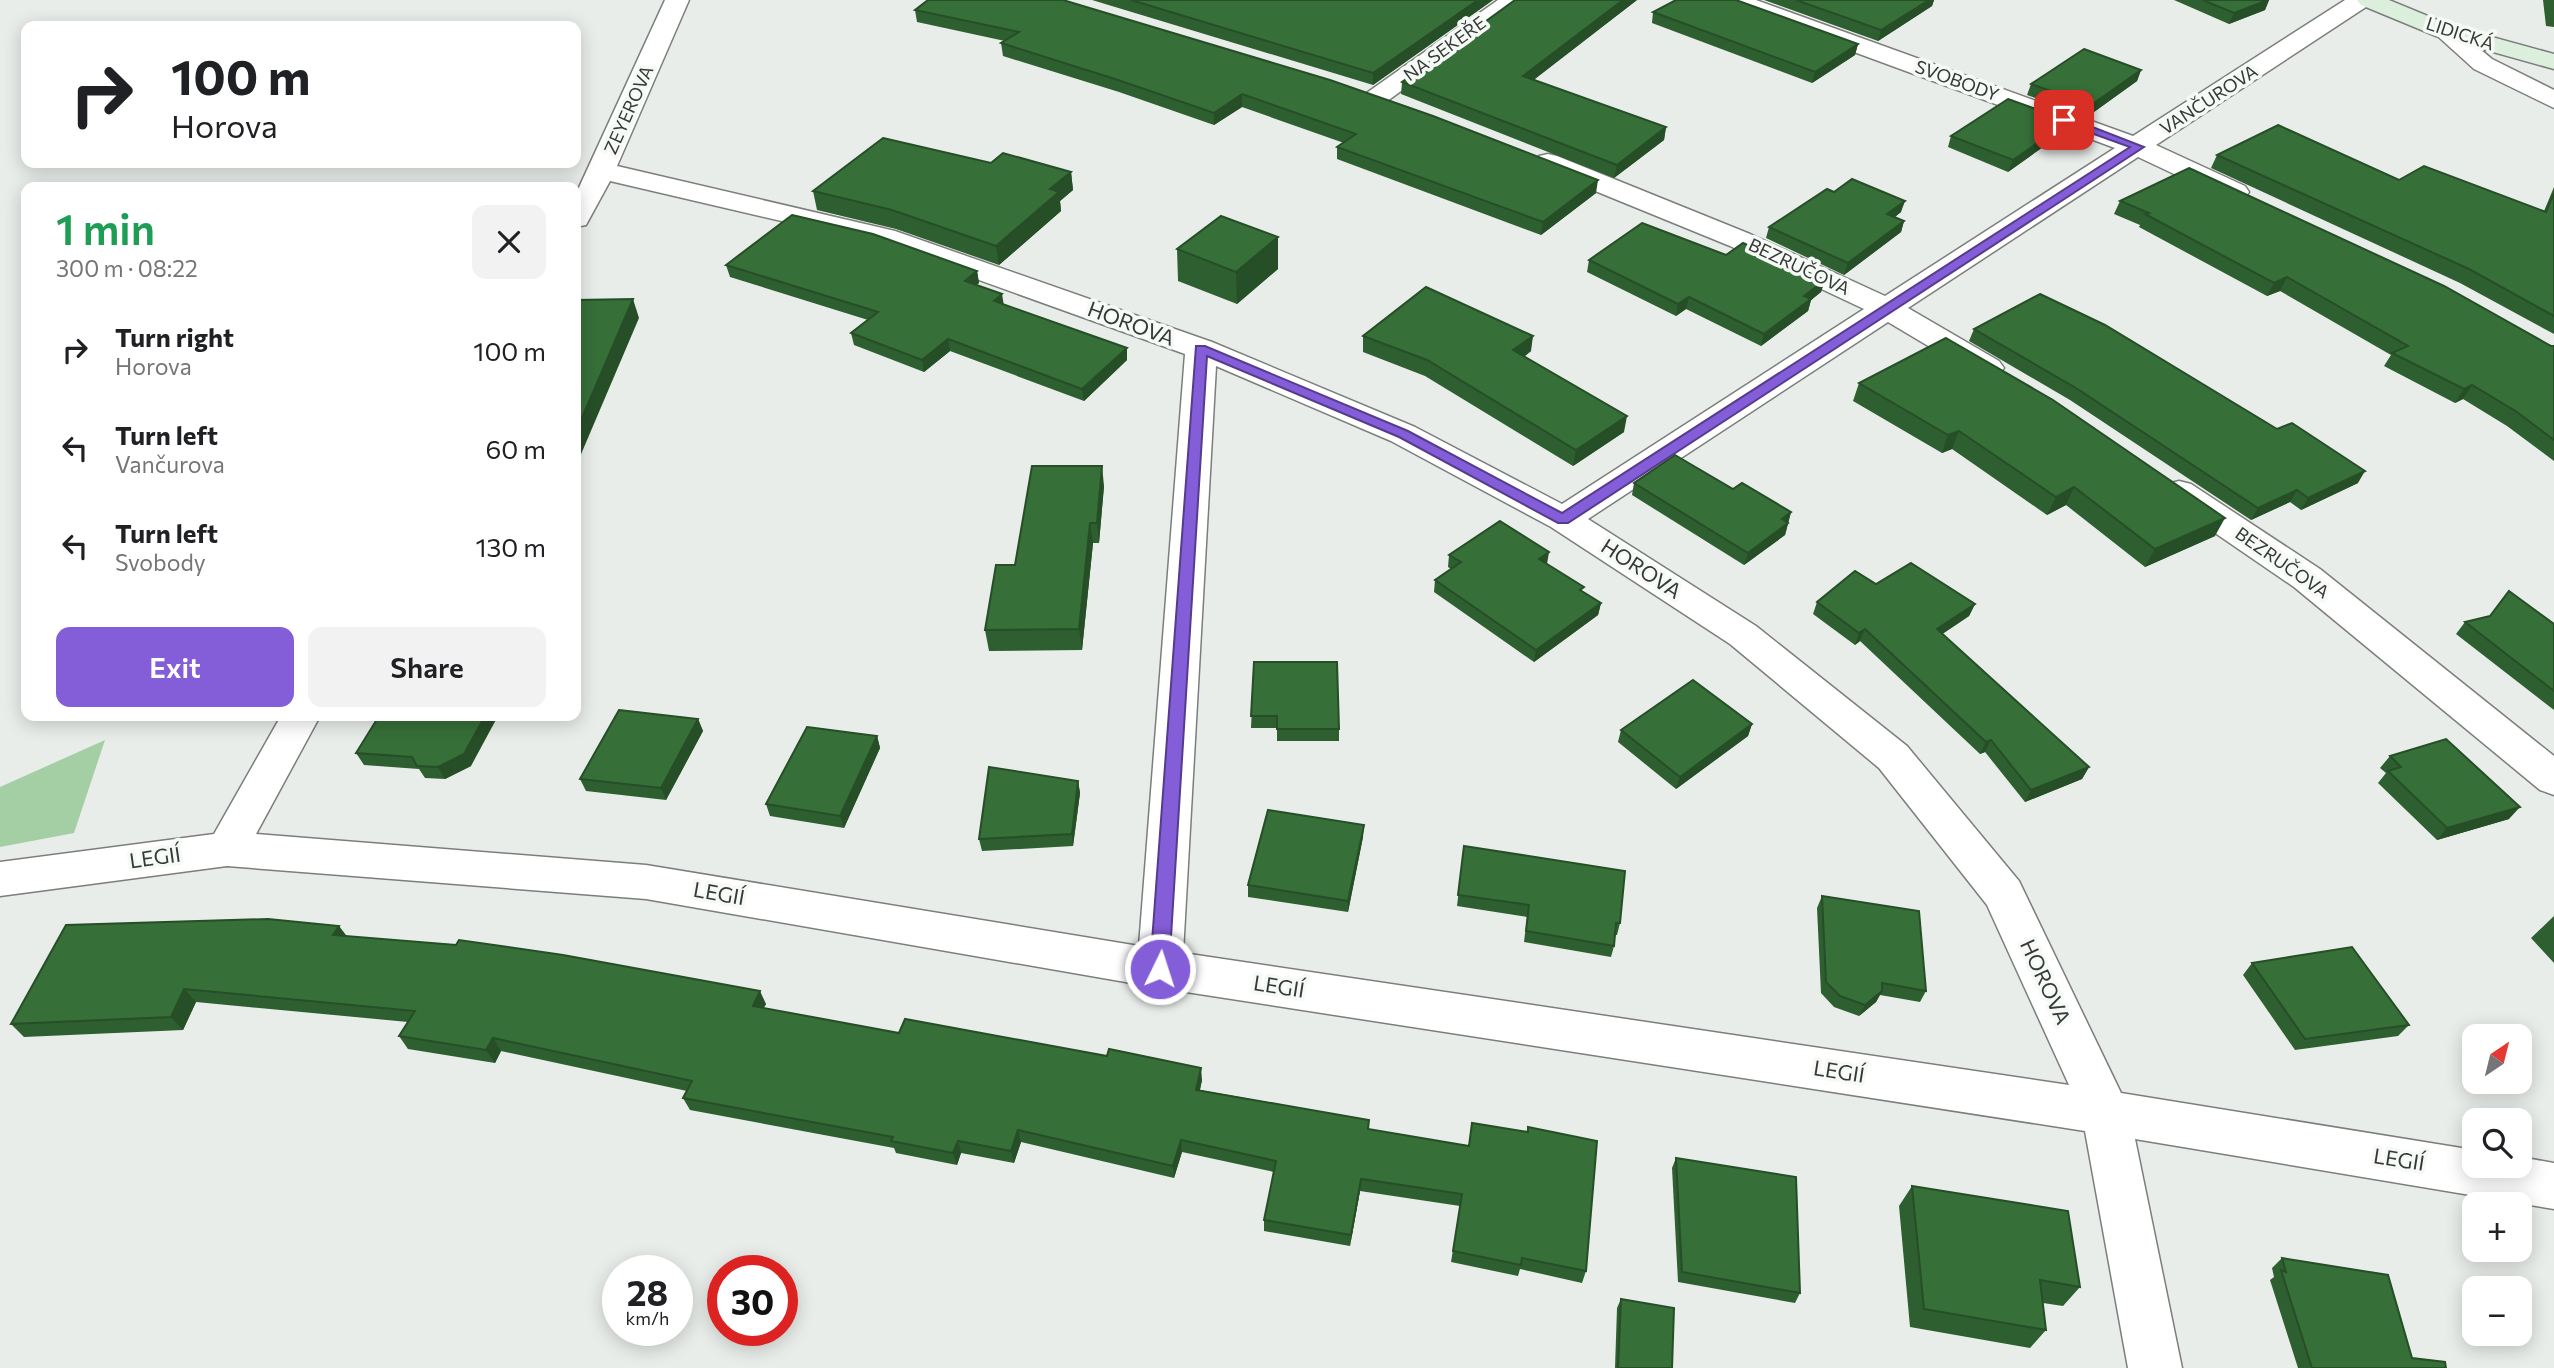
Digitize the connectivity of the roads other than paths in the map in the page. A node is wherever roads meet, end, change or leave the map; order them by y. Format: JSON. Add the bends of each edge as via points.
{"nodes":[{"id":1,"x":677,"y":0,"type":"edge"},
{"id":2,"x":1513,"y":0,"type":"edge"},
{"id":3,"x":1734,"y":0,"type":"edge"},
{"id":4,"x":2361,"y":0,"type":"edge"},
{"id":5,"x":2369,"y":0,"type":"edge"},
{"id":6,"x":2444,"y":31,"type":"junction"},
{"id":7,"x":2554,"y":62,"type":"edge"},
{"id":8,"x":2554,"y":100,"type":"edge"},
{"id":9,"x":1413,"y":111,"type":"edge"},
{"id":10,"x":2138,"y":147,"type":"junction"},
{"id":11,"x":1523,"y":152,"type":"edge"},
{"id":12,"x":602,"y":171,"type":"junction"},
{"id":13,"x":2262,"y":204,"type":"edge"},
{"id":14,"x":581,"y":210,"type":"edge"},
{"id":15,"x":1888,"y":309,"type":"junction"},
{"id":16,"x":1201,"y":349,"type":"junction"},
{"id":17,"x":2013,"y":383,"type":"edge"},
{"id":18,"x":2160,"y":478,"type":"edge"},
{"id":19,"x":1563,"y":519,"type":"junction"},
{"id":20,"x":298,"y":721,"type":"edge"},
{"id":21,"x":2554,"y":779,"type":"edge"},
{"id":22,"x":228,"y":849,"type":"junction"},
{"id":23,"x":0,"y":879,"type":"edge"},
{"id":24,"x":1160,"y":969,"type":"junction"},
{"id":25,"x":2106,"y":1112,"type":"junction"},
{"id":26,"x":2554,"y":1186,"type":"edge"},
{"id":27,"x":2155,"y":1368,"type":"edge"}],
"edges":[{"from":1,"to":12,"type":"street","name":"ZEYEROVA"},
{"from":2,"to":9,"type":"street","name":"NA SEKEŘE","via":[[1364,93]]},
{"from":3,"to":10,"type":"street","name":"SVOBODY"},
{"from":4,"to":10,"type":"street","name":"VANČUROVA"},
{"from":5,"to":6,"type":"street","name":"LIDICKÁ"},
{"from":6,"to":7,"type":"street","name":"LIDICKÁ"},
{"from":6,"to":8,"type":"street","via":[[2483,64]]},
{"from":10,"to":13,"type":"street","name":"SVOBODY"},
{"from":10,"to":15,"type":"street","name":"VANČUROVA"},
{"from":11,"to":15,"type":"street","name":"BEZRUČOVA","via":[[1740,240]]},
{"from":12,"to":14,"type":"street","name":"ZEYEROVA"},
{"from":12,"to":16,"type":"street","name":"HOROVA","via":[[885,237]]},
{"from":15,"to":17,"type":"street","name":"BEZRUČOVA"},
{"from":15,"to":19,"type":"street","name":"VANČUROVA"},
{"from":16,"to":19,"type":"street","name":"HOROVA","via":[[1404,434]]},
{"from":16,"to":24,"type":"street"},
{"from":18,"to":21,"type":"street","name":"BEZRUČOVA","via":[[2307,578]]},
{"from":19,"to":25,"type":"street","name":"HOROVA","via":[[1743,635],[1892,757],[2004,894]]},
{"from":20,"to":22,"type":"street"},
{"from":22,"to":23,"type":"street","name":"LEGIÍ"},
{"from":22,"to":24,"type":"street","name":"LEGIÍ","via":[[646,882]]},
{"from":24,"to":25,"type":"street","name":"LEGIÍ"},
{"from":25,"to":26,"type":"street","name":"LEGIÍ"},
{"from":25,"to":27,"type":"street","name":"HOROVA"}]}
